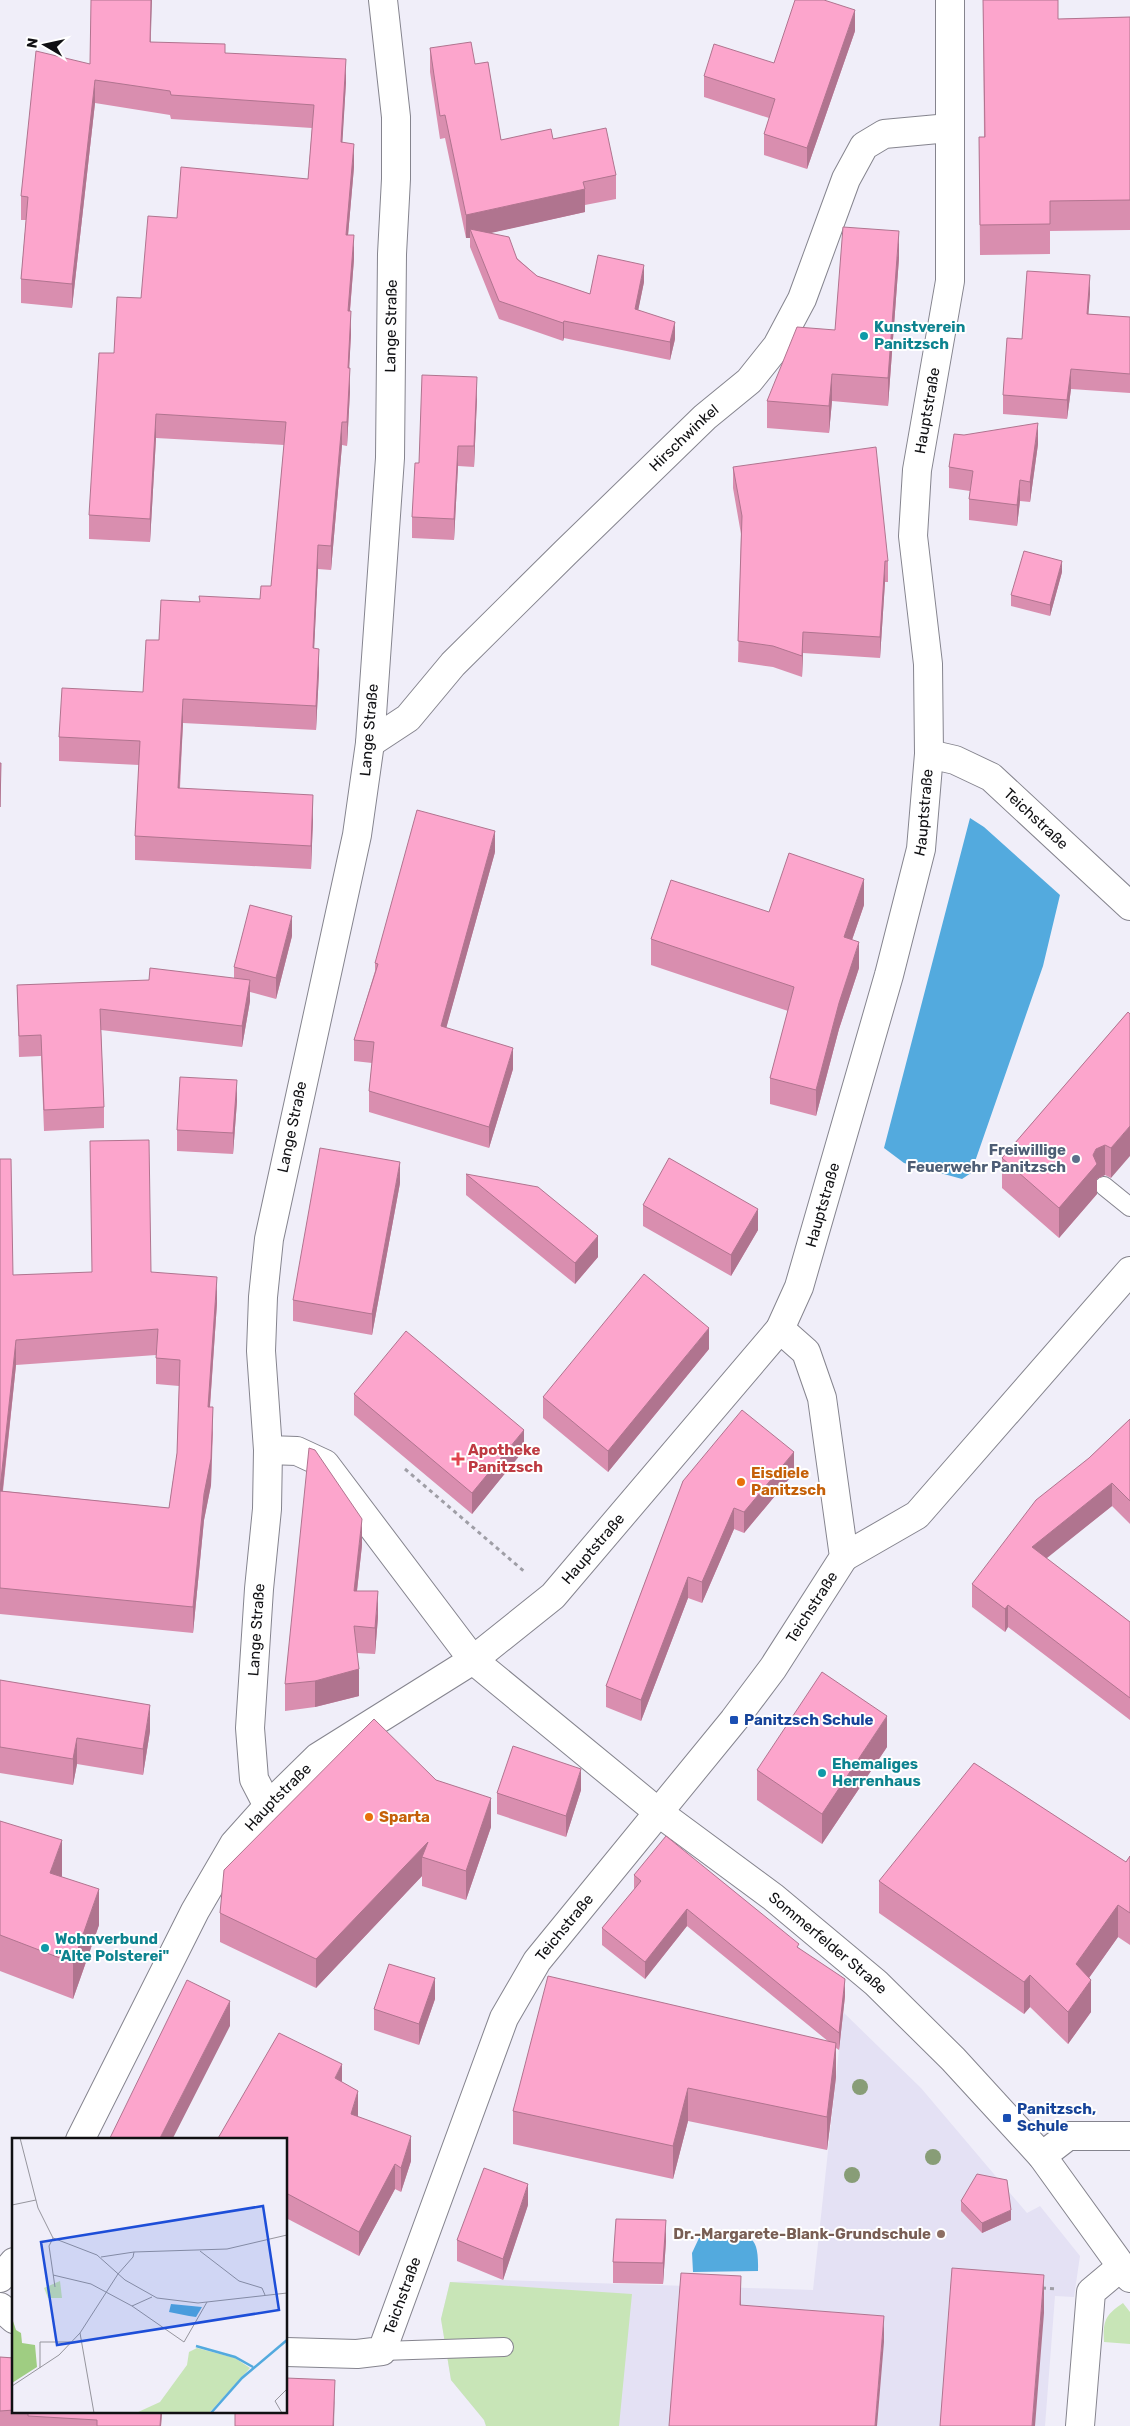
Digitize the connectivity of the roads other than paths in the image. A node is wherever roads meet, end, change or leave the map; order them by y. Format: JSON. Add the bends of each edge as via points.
{"nodes":[{"id":1,"x":383,"y":0,"type":"edge"},
{"id":2,"x":950,"y":0,"type":"edge"},
{"id":3,"x":949,"y":128,"type":"junction"},
{"id":4,"x":370,"y":743,"type":"junction"},
{"id":5,"x":929,"y":754,"type":"junction"},
{"id":6,"x":1130,"y":906,"type":"edge"},
{"id":7,"x":1104,"y":1186,"type":"dead end"},
{"id":8,"x":1130,"y":1207,"type":"edge"},
{"id":9,"x":1130,"y":1271,"type":"edge"},
{"id":10,"x":780,"y":1329,"type":"junction"},
{"id":11,"x":268,"y":1450,"type":"junction"},
{"id":12,"x":844,"y":1557,"type":"junction"},
{"id":13,"x":473,"y":1660,"type":"junction"},
{"id":14,"x":268,"y":1806,"type":"junction"},
{"id":15,"x":658,"y":1812,"type":"junction"},
{"id":16,"x":1130,"y":2136,"type":"edge"},
{"id":17,"x":81,"y":2138,"type":"edge"},
{"id":18,"x":1042,"y":2156,"type":"junction"},
{"id":19,"x":12,"y":2264,"type":"edge"},
{"id":20,"x":1126,"y":2272,"type":"edge"},
{"id":21,"x":0,"y":2278,"type":"edge"},
{"id":22,"x":0,"y":2307,"type":"edge"},
{"id":23,"x":12,"y":2317,"type":"edge"},
{"id":24,"x":504,"y":2347,"type":"dead end"},
{"id":25,"x":382,"y":2351,"type":"junction"},
{"id":26,"x":288,"y":2352,"type":"edge"},
{"id":27,"x":1080,"y":2426,"type":"edge"}],
"edges":[{"from":1,"to":4,"type":"street","name":"Lange Straße","via":[[396,117],[396,179],[390,458]]},
{"from":2,"to":3,"type":"street","name":"Hauptstraße"},
{"from":3,"to":4,"type":"street","name":"Hirschwinkel","via":[[884,134],[864,146],[846,179],[802,299],[777,346],[749,381],[705,417],[559,559],[453,664],[408,718]]},
{"from":3,"to":5,"type":"street","name":"Hauptstraße","via":[[950,281],[917,470],[913,536],[928,664]]},
{"from":4,"to":11,"type":"street","name":"Lange Straße","via":[[357,835],[269,1239],[261,1351]]},
{"from":5,"to":6,"type":"street","name":"Teichstraße","via":[[955,760],[991,777]]},
{"from":5,"to":10,"type":"street","name":"Hauptstraße","via":[[921,849],[891,966],[798,1287]]},
{"from":7,"to":8,"type":"lane"},
{"from":9,"to":12,"type":"street","name":"Teichstraße","via":[[917,1515]]},
{"from":10,"to":12,"type":"street","name":"Teichstraße","via":[[806,1352],[822,1398]]},
{"from":10,"to":13,"type":"street","name":"Hauptstraße","via":[[553,1596]]},
{"from":11,"to":13,"type":"street","via":[[297,1451],[324,1464]]},
{"from":11,"to":14,"type":"street","name":"Lange Straße","via":[[267,1509],[250,1728],[254,1779]]},
{"from":12,"to":15,"type":"street","name":"Teichstraße","via":[[773,1668]]},
{"from":13,"to":14,"type":"street","name":"Hauptstraße","via":[[318,1757]]},
{"from":13,"to":15,"type":"street","name":"Sommerfelder Straße"},
{"from":14,"to":17,"type":"street","name":"Hauptstraße","via":[[234,1844],[195,1911]]},
{"from":15,"to":18,"type":"street","name":"Sommerfelder Straße","via":[[773,1897],[876,1983]]},
{"from":15,"to":25,"type":"street","name":"Teichstraße","via":[[537,1961],[504,2018]]},
{"from":16,"to":18,"type":"street","via":[[1068,2136]]},
{"from":18,"to":20,"type":"street","name":"Sommerfelder Straße"},
{"from":19,"to":21,"type":"street"},
{"from":20,"to":27,"type":"street","via":[[1090,2292]]},
{"from":22,"to":23,"type":"street"},
{"from":24,"to":25,"type":"lane"},
{"from":25,"to":26,"type":"street","via":[[357,2354]]}]}
